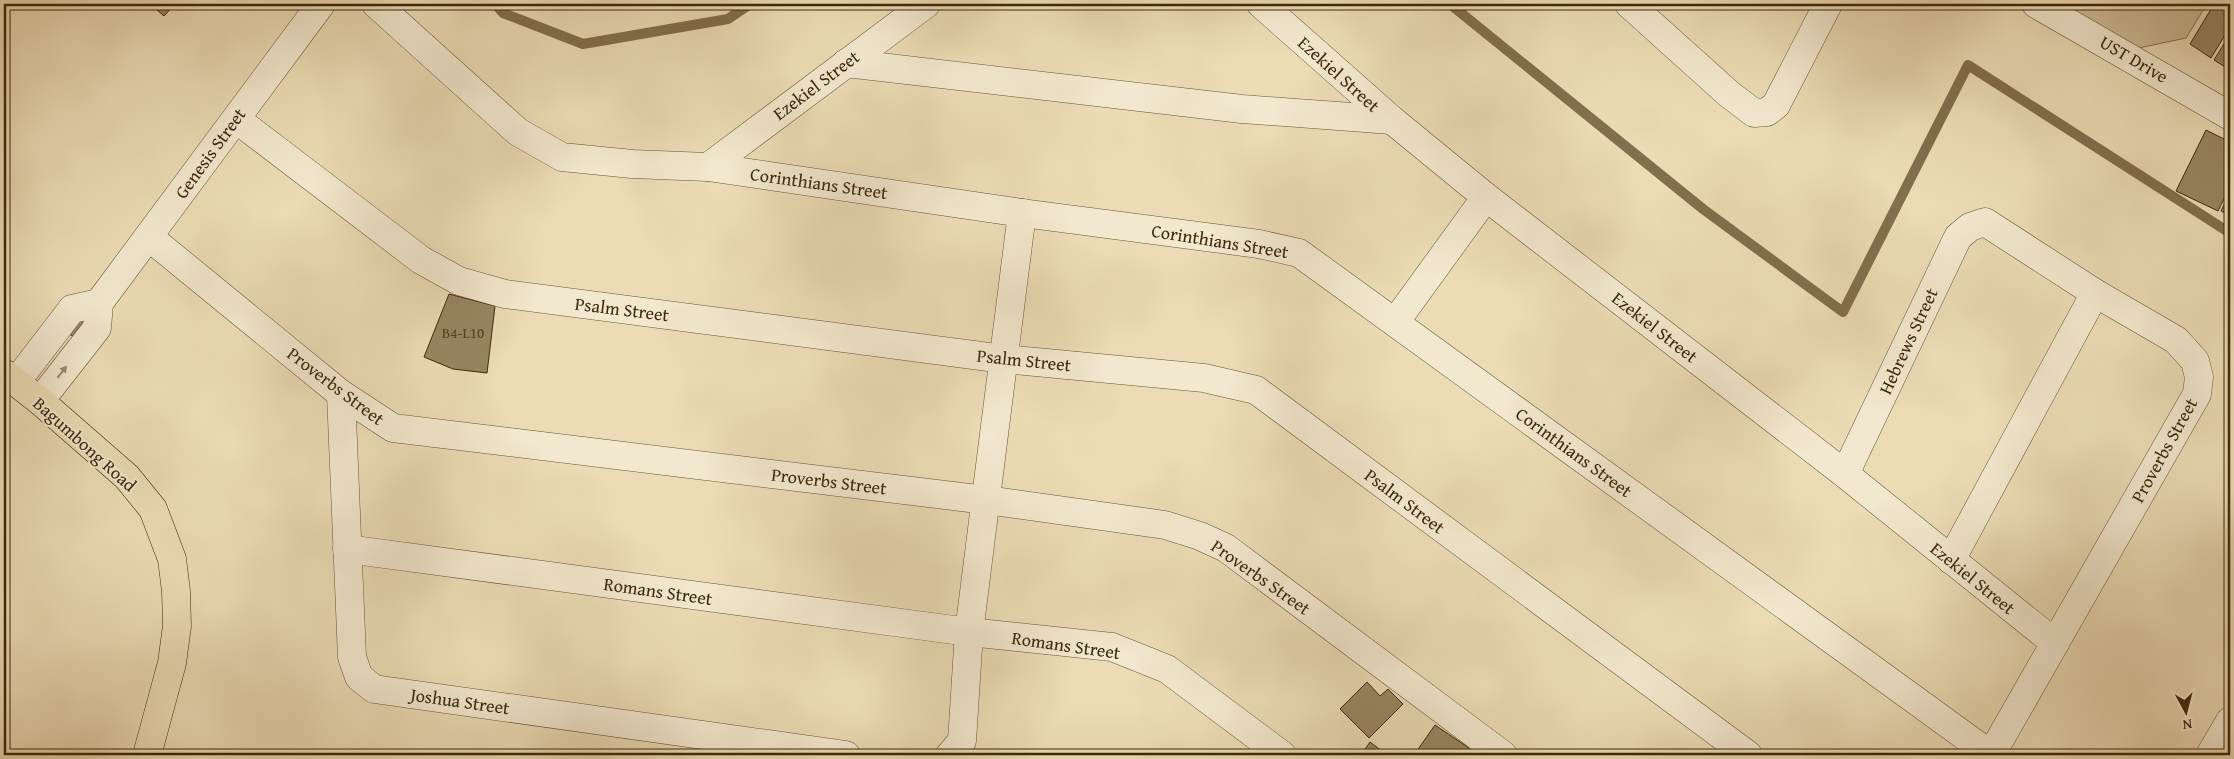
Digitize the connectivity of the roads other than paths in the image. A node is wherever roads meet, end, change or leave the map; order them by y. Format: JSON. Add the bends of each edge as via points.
{"nodes":[{"id":1,"x":321,"y":4,"type":"edge"},
{"id":2,"x":376,"y":4,"type":"edge"},
{"id":3,"x":926,"y":4,"type":"edge"},
{"id":4,"x":1261,"y":4,"type":"edge"},
{"id":5,"x":1630,"y":4,"type":"edge"},
{"id":6,"x":1828,"y":4,"type":"edge"},
{"id":7,"x":2036,"y":4,"type":"edge"},
{"id":8,"x":846,"y":63,"type":"junction"},
{"id":9,"x":2230,"y":116,"type":"edge"},
{"id":10,"x":236,"y":119,"type":"junction"},
{"id":11,"x":1392,"y":120,"type":"junction"},
{"id":12,"x":708,"y":167,"type":"junction"},
{"id":13,"x":1486,"y":197,"type":"junction"},
{"id":14,"x":1022,"y":213,"type":"junction"},
{"id":15,"x":1985,"y":222,"type":"joint"},
{"id":16,"x":149,"y":236,"type":"junction"},
{"id":17,"x":2095,"y":293,"type":"junction"},
{"id":18,"x":99,"y":303,"type":"junction"},
{"id":19,"x":1396,"y":321,"type":"junction"},
{"id":20,"x":1004,"y":359,"type":"junction"},
{"id":21,"x":10,"y":377,"type":"edge"},
{"id":22,"x":341,"y":394,"type":"junction"},
{"id":23,"x":40,"y":401,"type":"junction"},
{"id":24,"x":1845,"y":474,"type":"junction"},
{"id":25,"x":986,"y":500,"type":"junction"},
{"id":26,"x":347,"y":549,"type":"junction"},
{"id":27,"x":1951,"y":560,"type":"junction"},
{"id":28,"x":969,"y":632,"type":"junction"},
{"id":29,"x":2055,"y":643,"type":"junction"},
{"id":30,"x":2230,"y":721,"type":"edge"},
{"id":31,"x":956,"y":748,"type":"edge"},
{"id":32,"x":147,"y":755,"type":"edge"},
{"id":33,"x":846,"y":755,"type":"edge"},
{"id":34,"x":1282,"y":755,"type":"edge"},
{"id":35,"x":1503,"y":755,"type":"edge"},
{"id":36,"x":1748,"y":755,"type":"edge"},
{"id":37,"x":1991,"y":755,"type":"edge"},
{"id":38,"x":2210,"y":755,"type":"edge"}],
"edges":[{"from":1,"to":10,"type":"street","name":"Genesis Street"},
{"from":2,"to":12,"type":"street","name":"Corinthians Street","via":[[518,132],[562,157]]},
{"from":3,"to":8,"type":"street","name":"Ezekiel Street"},
{"from":4,"to":11,"type":"street","name":"Ezekiel Street"},
{"from":5,"to":6,"type":"street","via":[[1754,113],[1767,112],[1776,105]]},
{"from":7,"to":9,"type":"street","name":"UST Drive"},
{"from":8,"to":11,"type":"street","via":[[1242,109]]},
{"from":8,"to":12,"type":"street","name":"Ezekiel Street"},
{"from":10,"to":16,"type":"street","name":"Genesis Street"},
{"from":10,"to":20,"type":"street","name":"Psalm Street","via":[[421,260],[459,281],[505,294]]},
{"from":11,"to":13,"type":"street","name":"Ezekiel Street"},
{"from":12,"to":14,"type":"street","name":"Corinthians Street"},
{"from":13,"to":19,"type":"street"},
{"from":13,"to":24,"type":"street","name":"Ezekiel Street"},
{"from":14,"to":19,"type":"street","name":"Corinthians Street","via":[[1299,252]]},
{"from":14,"to":20,"type":"street"},
{"from":15,"to":17,"type":"street","name":"Proverbs Street"},
{"from":15,"to":24,"type":"street","name":"Hebrews Street","via":[[1970,227],[1958,237]]},
{"from":16,"to":18,"type":"street","name":"Genesis Street"},
{"from":16,"to":22,"type":"street","name":"Proverbs Street"},
{"from":17,"to":27,"type":"street"},
{"from":17,"to":29,"type":"street","name":"Proverbs Street","via":[[2176,340],[2195,361],[2199,377],[2197,394]]},
{"from":18,"to":21,"type":"street","via":[[72,309]]},
{"from":23,"to":18,"type":"street","one_way":true,"via":[[97,328]]},
{"from":19,"to":37,"type":"street","name":"Corinthians Street"},
{"from":20,"to":25,"type":"street"},
{"from":20,"to":36,"type":"street","name":"Psalm Street","via":[[1204,378],[1256,390]]},
{"from":21,"to":23,"type":"main road","name":"Bagumbong Road"},
{"from":22,"to":25,"type":"street","name":"Proverbs Street","via":[[393,428]]},
{"from":22,"to":26,"type":"street","name":"Joshua Street"},
{"from":23,"to":32,"type":"main road","name":"Bagumbong Road","via":[[127,477],[153,509],[172,559],[176,590],[172,663]]},
{"from":24,"to":27,"type":"street","name":"Ezekiel Street"},
{"from":25,"to":28,"type":"street"},
{"from":25,"to":35,"type":"street","name":"Proverbs Street","via":[[1165,525],[1226,548]]},
{"from":26,"to":28,"type":"street","name":"Romans Street"},
{"from":26,"to":33,"type":"street","name":"Joshua Street","via":[[352,657],[360,677],[374,689]]},
{"from":27,"to":29,"type":"street","name":"Ezekiel Street"},
{"from":28,"to":31,"type":"street"},
{"from":28,"to":34,"type":"street","name":"Romans Street","via":[[1112,647],[1140,657],[1167,669]]},
{"from":29,"to":37,"type":"street","name":"Proverbs Street"},
{"from":30,"to":38,"type":"street"}]}
